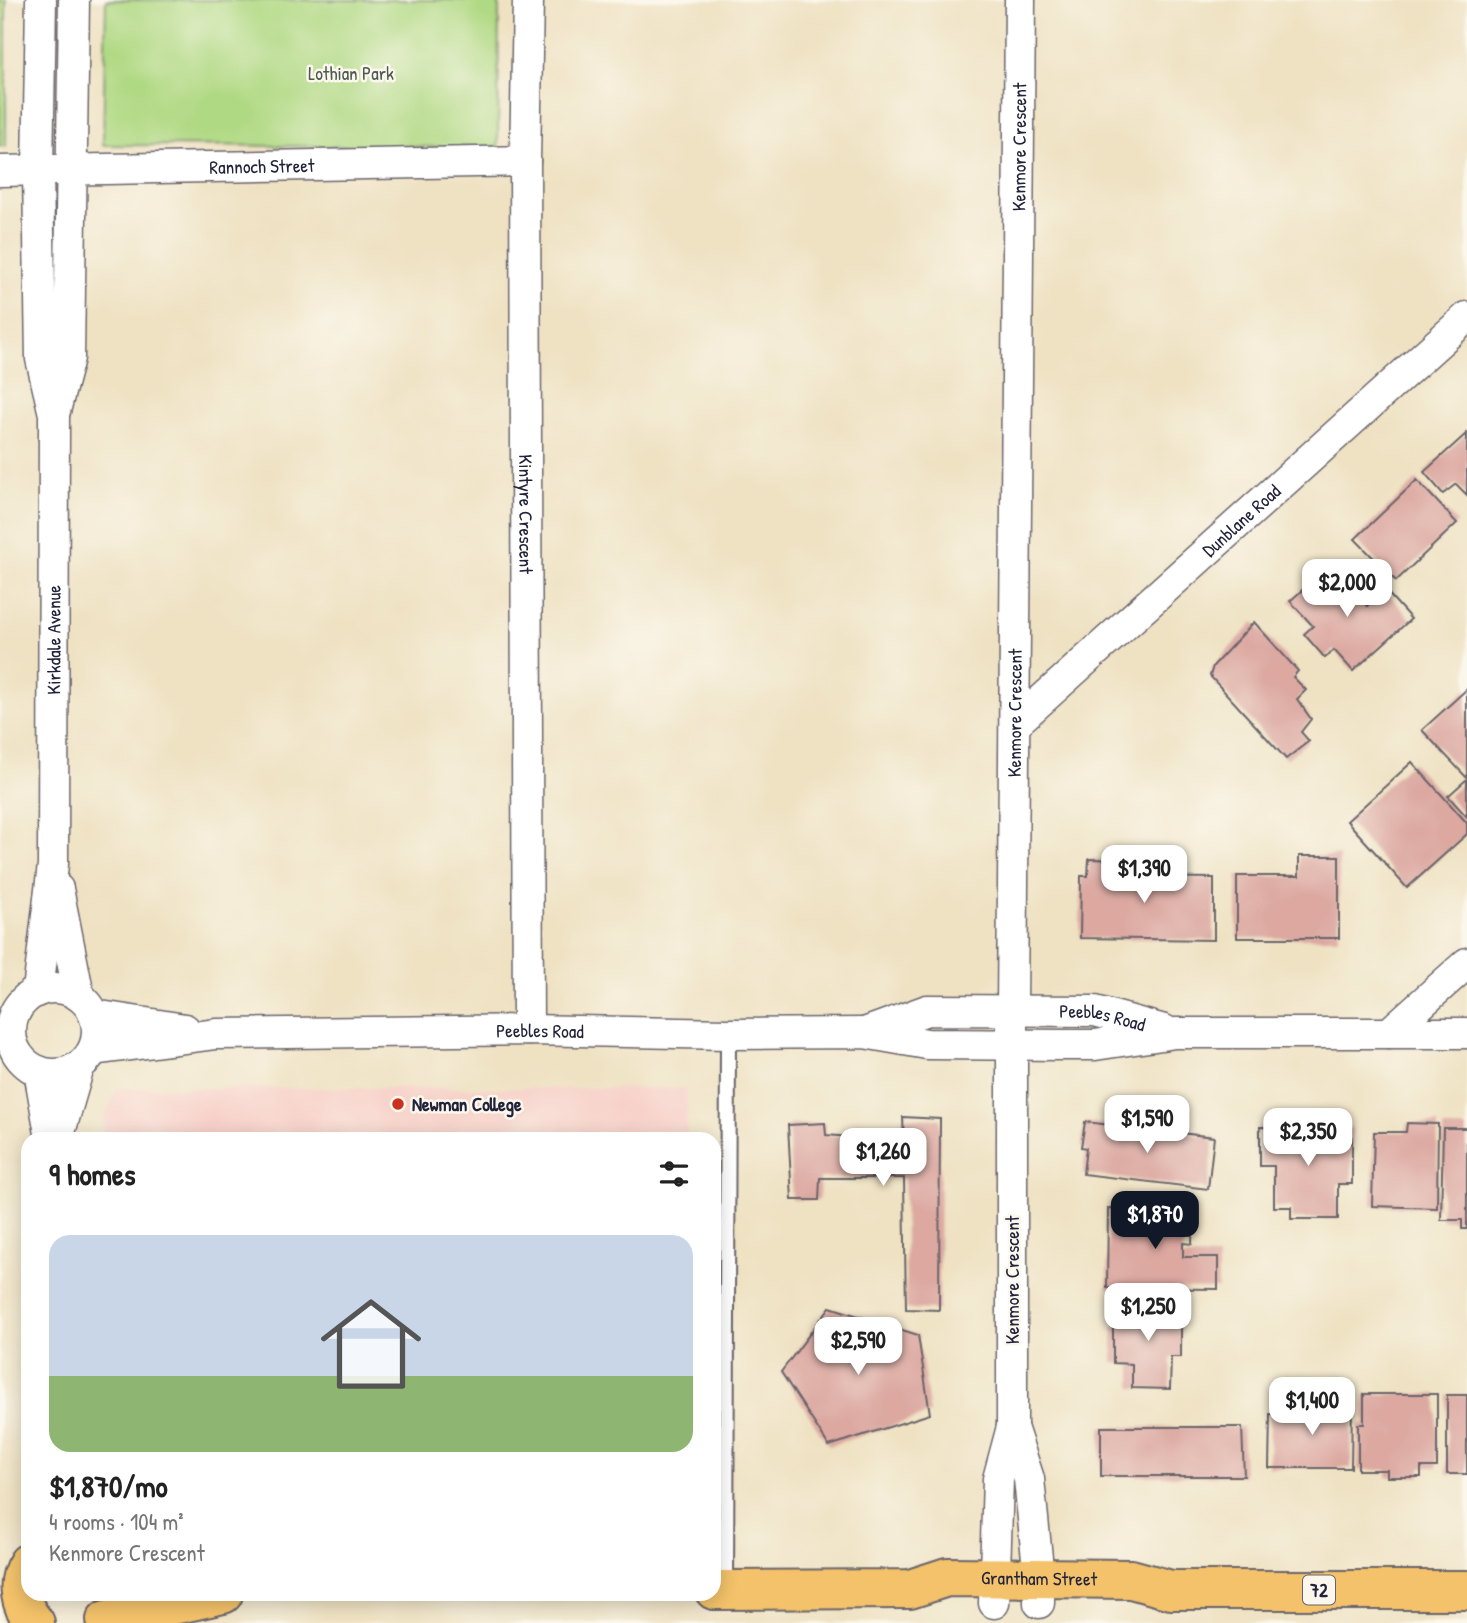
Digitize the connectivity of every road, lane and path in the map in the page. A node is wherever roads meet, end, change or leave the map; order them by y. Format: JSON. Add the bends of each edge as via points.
{"nodes":[{"id":1,"x":41,"y":0,"type":"edge"},
{"id":2,"x":74,"y":0,"type":"edge"},
{"id":3,"x":528,"y":0,"type":"edge"},
{"id":4,"x":1020,"y":0,"type":"edge"},
{"id":5,"x":525,"y":161,"type":"junction"},
{"id":6,"x":38,"y":170,"type":"junction"},
{"id":7,"x":71,"y":170,"type":"junction"},
{"id":8,"x":0,"y":171,"type":"edge"},
{"id":9,"x":1467,"y":317,"type":"edge"},
{"id":10,"x":54,"y":414,"type":"junction"},
{"id":11,"x":1016,"y":723,"type":"junction"},
{"id":12,"x":53,"y":865,"type":"junction"},
{"id":13,"x":1467,"y":963,"type":"edge"},
{"id":14,"x":38,"y":991,"type":"junction"},
{"id":15,"x":87,"y":1005,"type":"junction"},
{"id":16,"x":1012,"y":1010,"type":"junction"},
{"id":17,"x":7,"y":1016,"type":"edge"},
{"id":18,"x":528,"y":1030,"type":"junction"},
{"id":19,"x":864,"y":1033,"type":"junction"},
{"id":20,"x":1175,"y":1033,"type":"junction"},
{"id":21,"x":1389,"y":1033,"type":"junction"},
{"id":22,"x":1467,"y":1033,"type":"edge"},
{"id":23,"x":216,"y":1034,"type":"junction"},
{"id":24,"x":728,"y":1034,"type":"junction"},
{"id":25,"x":1012,"y":1044,"type":"junction"},
{"id":26,"x":8,"y":1049,"type":"edge"},
{"id":27,"x":86,"y":1058,"type":"junction"},
{"id":28,"x":39,"y":1071,"type":"junction"},
{"id":29,"x":50,"y":1132,"type":"edge"},
{"id":30,"x":60,"y":1132,"type":"edge"},
{"id":31,"x":1012,"y":1427,"type":"junction"},
{"id":32,"x":721,"y":1520,"type":"edge"},
{"id":33,"x":21,"y":1558,"type":"edge"},
{"id":34,"x":0,"y":1563,"type":"edge"},
{"id":35,"x":721,"y":1590,"type":"edge"},
{"id":36,"x":994,"y":1590,"type":"junction"},
{"id":37,"x":1039,"y":1590,"type":"junction"},
{"id":38,"x":1467,"y":1590,"type":"edge"},
{"id":39,"x":178,"y":1601,"type":"edge"},
{"id":40,"x":108,"y":1612,"type":"edge"}],
"edges":[{"from":1,"to":6,"type":"street","name":"Kirkdale Avenue"},
{"from":2,"to":7,"type":"street","name":"Kirkdale Avenue"},
{"from":3,"to":5,"type":"street","name":"Kintyre Crescent"},
{"from":4,"to":11,"type":"street","name":"Kenmore Crescent"},
{"from":5,"to":7,"type":"street","name":"Rannoch Street"},
{"from":5,"to":18,"type":"street","name":"Kintyre Crescent"},
{"from":6,"to":7,"type":"street","name":"Rannoch Street"},
{"from":6,"to":8,"type":"street","name":"Rannoch Street"},
{"from":6,"to":10,"type":"street","name":"Kirkdale Avenue","via":[[41,359]]},
{"from":7,"to":10,"type":"street","name":"Kirkdale Avenue","via":[[69,358]]},
{"from":9,"to":11,"type":"street","name":"Dunblane Road"},
{"from":10,"to":12,"type":"street","name":"Kirkdale Avenue"},
{"from":11,"to":16,"type":"street","name":"Kenmore Crescent"},
{"from":12,"to":14,"type":"street","name":"Kirkdale Avenue"},
{"from":12,"to":15,"type":"street","name":"Kirkdale Avenue"},
{"from":13,"to":21,"type":"street"},
{"from":14,"to":15,"type":"street","via":[[66,989]]},
{"from":14,"to":17,"type":"street"},
{"from":15,"to":23,"type":"street","name":"Peebles Road"},
{"from":15,"to":27,"type":"street","via":[[97,1026]]},
{"from":16,"to":19,"type":"street","name":"Peebles Road","via":[[927,1010]]},
{"from":16,"to":20,"type":"street","name":"Peebles Road","via":[[1096,1010]]},
{"from":16,"to":25,"type":"street","name":"Kenmore Crescent"},
{"from":17,"to":26,"type":"street","via":[[12,1039]]},
{"from":18,"to":23,"type":"street","name":"Peebles Road"},
{"from":18,"to":24,"type":"street","name":"Peebles Road"},
{"from":19,"to":24,"type":"street","name":"Peebles Road"},
{"from":19,"to":25,"type":"street","name":"Peebles Road","via":[[927,1044]]},
{"from":20,"to":21,"type":"street","name":"Peebles Road"},
{"from":20,"to":25,"type":"street","name":"Peebles Road","via":[[1096,1045]]},
{"from":21,"to":22,"type":"street","name":"Peebles Road"},
{"from":23,"to":27,"type":"street","name":"Peebles Road"},
{"from":24,"to":32,"type":"lane"},
{"from":25,"to":31,"type":"street","name":"Kenmore Crescent"},
{"from":26,"to":28,"type":"street"},
{"from":27,"to":28,"type":"street","via":[[66,1072]]},
{"from":27,"to":30,"type":"street"},
{"from":28,"to":29,"type":"street"},
{"from":31,"to":36,"type":"street","name":"Kenmore Crescent","via":[[998,1479]]},
{"from":31,"to":37,"type":"street","name":"Kenmore Crescent","via":[[1029,1479]]},
{"from":33,"to":34,"type":"main road"},
{"from":35,"to":36,"type":"main road","name":"Grantham Street","number":"72","via":[[910,1589],[947,1577]]},
{"from":36,"to":37,"type":"main road","name":"Grantham Street","number":"72"},
{"from":37,"to":38,"type":"main road","name":"Grantham Street","number":"72","via":[[1131,1579],[1171,1590]]},
{"from":39,"to":40,"type":"main road"}]}
